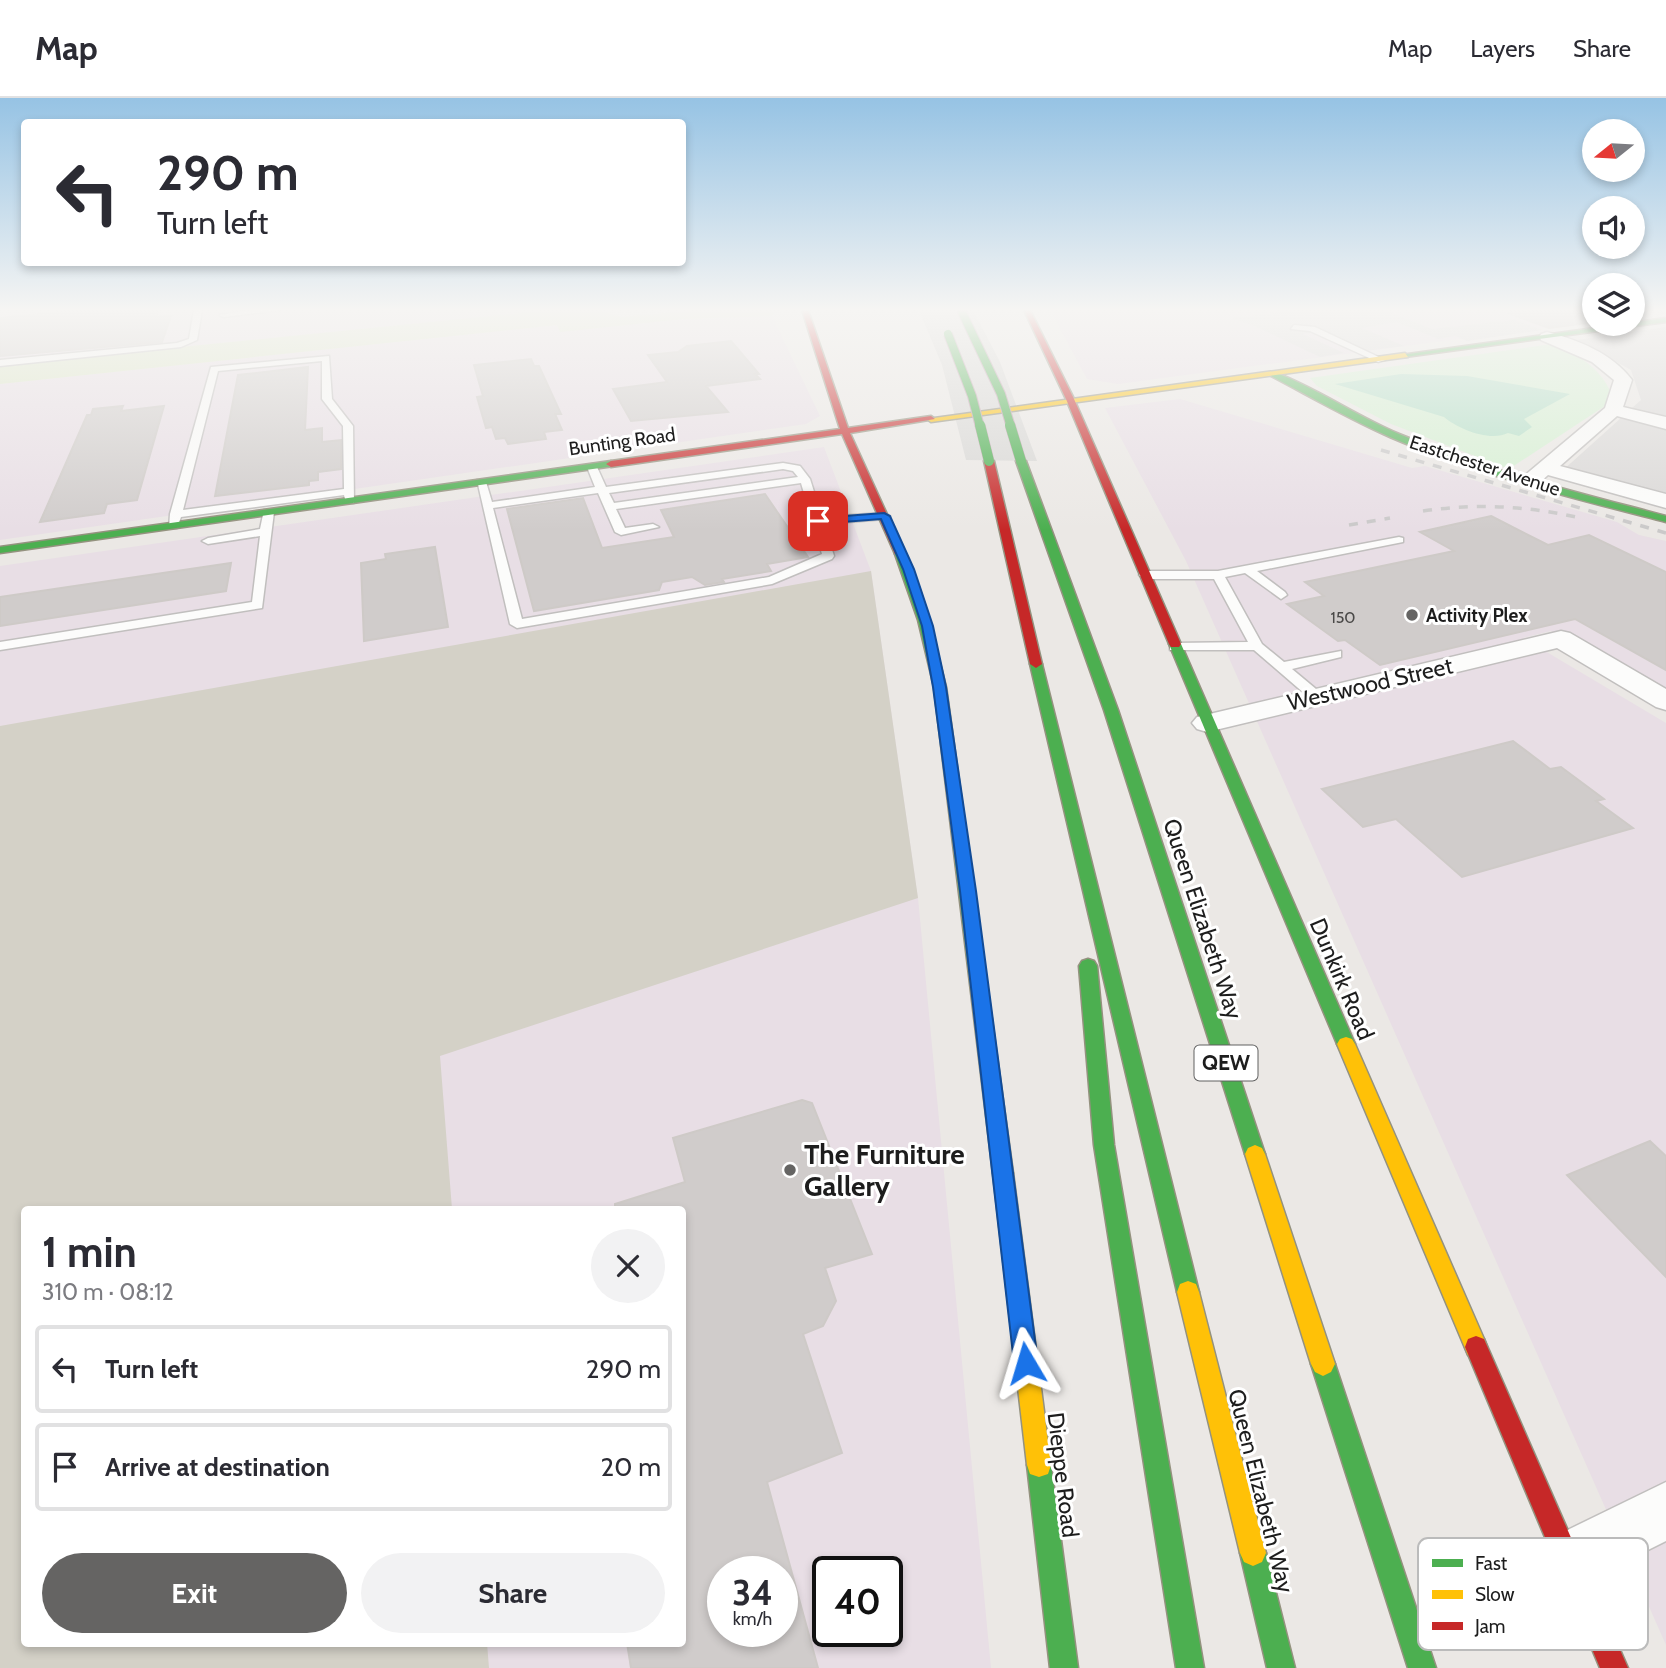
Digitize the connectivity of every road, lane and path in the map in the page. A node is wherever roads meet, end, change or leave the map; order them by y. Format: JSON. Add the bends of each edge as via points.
{"nodes":[{"id":1,"x":210,"y":383,"type":"edge"},
{"id":2,"x":327,"y":383,"type":"edge"},
{"id":3,"x":828,"y":383,"type":"edge"},
{"id":4,"x":967,"y":383,"type":"edge"},
{"id":5,"x":996,"y":383,"type":"edge"},
{"id":6,"x":1062,"y":383,"type":"edge"},
{"id":7,"x":1196,"y":383,"type":"edge"},
{"id":8,"x":1291,"y":383,"type":"edge"},
{"id":9,"x":1622,"y":383,"type":"edge"},
{"id":10,"x":1164,"y":387,"type":"junction"},
{"id":11,"x":1070,"y":399,"type":"junction"},
{"id":12,"x":1335,"y":407,"type":"junction"},
{"id":13,"x":1614,"y":410,"type":"junction"},
{"id":14,"x":1666,"y":423,"type":"edge"},
{"id":15,"x":845,"y":431,"type":"junction"},
{"id":16,"x":592,"y":467,"type":"junction"},
{"id":17,"x":1537,"y":474,"type":"junction"},
{"id":18,"x":805,"y":479,"type":"junction"},
{"id":19,"x":481,"y":482,"type":"junction"},
{"id":20,"x":602,"y":490,"type":"junction"},
{"id":21,"x":350,"y":496,"type":"junction"},
{"id":22,"x":1666,"y":501,"type":"edge"},
{"id":23,"x":487,"y":506,"type":"junction"},
{"id":24,"x":610,"y":507,"type":"junction"},
{"id":25,"x":268,"y":512,"type":"junction"},
{"id":26,"x":884,"y":516,"type":"junction"},
{"id":27,"x":1666,"y":519,"type":"edge"},
{"id":28,"x":175,"y":520,"type":"junction"},
{"id":29,"x":818,"y":521,"type":"junction"},
{"id":30,"x":653,"y":527,"type":"dead end"},
{"id":31,"x":266,"y":532,"type":"junction"},
{"id":32,"x":1399,"y":540,"type":"dead end"},
{"id":33,"x":208,"y":541,"type":"dead end"},
{"id":34,"x":0,"y":550,"type":"edge"},
{"id":35,"x":1247,"y":569,"type":"junction"},
{"id":36,"x":1145,"y":575,"type":"junction"},
{"id":37,"x":1218,"y":575,"type":"junction"},
{"id":38,"x":1281,"y":595,"type":"dead end"},
{"id":39,"x":0,"y":646,"type":"edge"},
{"id":40,"x":1257,"y":646,"type":"junction"},
{"id":41,"x":1175,"y":647,"type":"junction"},
{"id":42,"x":1336,"y":654,"type":"dead end"},
{"id":43,"x":1282,"y":667,"type":"junction"},
{"id":44,"x":1317,"y":697,"type":"junction"},
{"id":45,"x":1666,"y":701,"type":"edge"},
{"id":46,"x":1207,"y":723,"type":"junction"},
{"id":47,"x":1077,"y":842,"type":"junction"},
{"id":48,"x":1666,"y":1510,"type":"edge"},
{"id":49,"x":1558,"y":1538,"type":"edge"},
{"id":50,"x":1612,"y":1538,"type":"edge"},
{"id":51,"x":1606,"y":1650,"type":"edge"},
{"id":52,"x":1063,"y":1668,"type":"edge"},
{"id":53,"x":1190,"y":1668,"type":"edge"},
{"id":54,"x":1281,"y":1668,"type":"edge"},
{"id":55,"x":1422,"y":1668,"type":"edge"},
{"id":56,"x":1614,"y":1668,"type":"edge"}],
"edges":[{"from":1,"to":28,"type":"lane"},
{"from":2,"to":21,"type":"lane","via":[[327,399],[348,426]]},
{"from":3,"to":15,"type":"main road","name":"Dieppe Road"},
{"from":4,"to":47,"type":"main road","name":"Queen Elizabeth Way","bridge":true,"via":[[989,461]]},
{"from":5,"to":55,"type":"main road","name":"Queen Elizabeth Way","number":"QEW","bridge":true,"via":[[1111,710]]},
{"from":6,"to":11,"type":"main road","name":"Dunkirk Road"},
{"from":7,"to":10,"type":"main road","name":"Bunting Road"},
{"from":8,"to":12,"type":"main road","name":"Eastchester Avenue"},
{"from":9,"to":13,"type":"street"},
{"from":10,"to":11,"type":"main road","name":"Bunting Road"},
{"from":10,"to":12,"type":"main road","via":[[1266,387]]},
{"from":11,"to":15,"type":"main road","name":"Bunting Road"},
{"from":11,"to":36,"type":"main road","name":"Dunkirk Road"},
{"from":12,"to":17,"type":"main road","name":"Eastchester Avenue","via":[[1412,443]]},
{"from":13,"to":14,"type":"street"},
{"from":13,"to":17,"type":"street"},
{"from":15,"to":16,"type":"main road","name":"Bunting Road"},
{"from":15,"to":26,"type":"main road","name":"Dieppe Road"},
{"from":16,"to":19,"type":"main road","name":"Bunting Road"},
{"from":16,"to":20,"type":"lane"},
{"from":17,"to":22,"type":"street","name":"Eastchester Avenue"},
{"from":17,"to":27,"type":"main road","name":"Eastchester Avenue"},
{"from":18,"to":20,"type":"lane","via":[[796,468],[783,466]]},
{"from":18,"to":24,"type":"lane"},
{"from":18,"to":29,"type":"lane"},
{"from":19,"to":21,"type":"main road","name":"Bunting Road"},
{"from":19,"to":23,"type":"lane"},
{"from":20,"to":23,"type":"lane"},
{"from":20,"to":24,"type":"lane"},
{"from":21,"to":25,"type":"main road","name":"Bunting Road"},
{"from":21,"to":28,"type":"lane"},
{"from":23,"to":29,"type":"lane","via":[[517,624],[772,580],[828,556]]},
{"from":24,"to":30,"type":"lane","via":[[621,532]]},
{"from":25,"to":28,"type":"main road","name":"Bunting Road"},
{"from":25,"to":31,"type":"lane"},
{"from":26,"to":29,"type":"lane"},
{"from":26,"to":52,"type":"main road","name":"Dieppe Road","via":[[920,603],[940,687]]},
{"from":28,"to":34,"type":"main road","name":"Bunting Road"},
{"from":31,"to":33,"type":"lane"},
{"from":31,"to":39,"type":"lane","via":[[258,604]]},
{"from":32,"to":35,"type":"lane"},
{"from":35,"to":37,"type":"lane"},
{"from":35,"to":38,"type":"lane"},
{"from":36,"to":37,"type":"lane"},
{"from":36,"to":41,"type":"main road","name":"Dunkirk Road"},
{"from":37,"to":40,"type":"lane"},
{"from":40,"to":41,"type":"lane"},
{"from":40,"to":43,"type":"lane"},
{"from":41,"to":46,"type":"main road","name":"Dunkirk Road"},
{"from":42,"to":43,"type":"lane"},
{"from":43,"to":44,"type":"lane"},
{"from":44,"to":45,"type":"street","name":"Westwood Street","via":[[1561,639]]},
{"from":44,"to":46,"type":"street","name":"Westwood Street"},
{"from":46,"to":49,"type":"main road","name":"Dunkirk Road"},
{"from":47,"to":53,"type":"main road","via":[[1104,1145]]},
{"from":47,"to":54,"type":"main road","name":"Queen Elizabeth Way"},
{"from":48,"to":50,"type":"street"},
{"from":51,"to":56,"type":"main road","name":"Dunkirk Road"}]}
